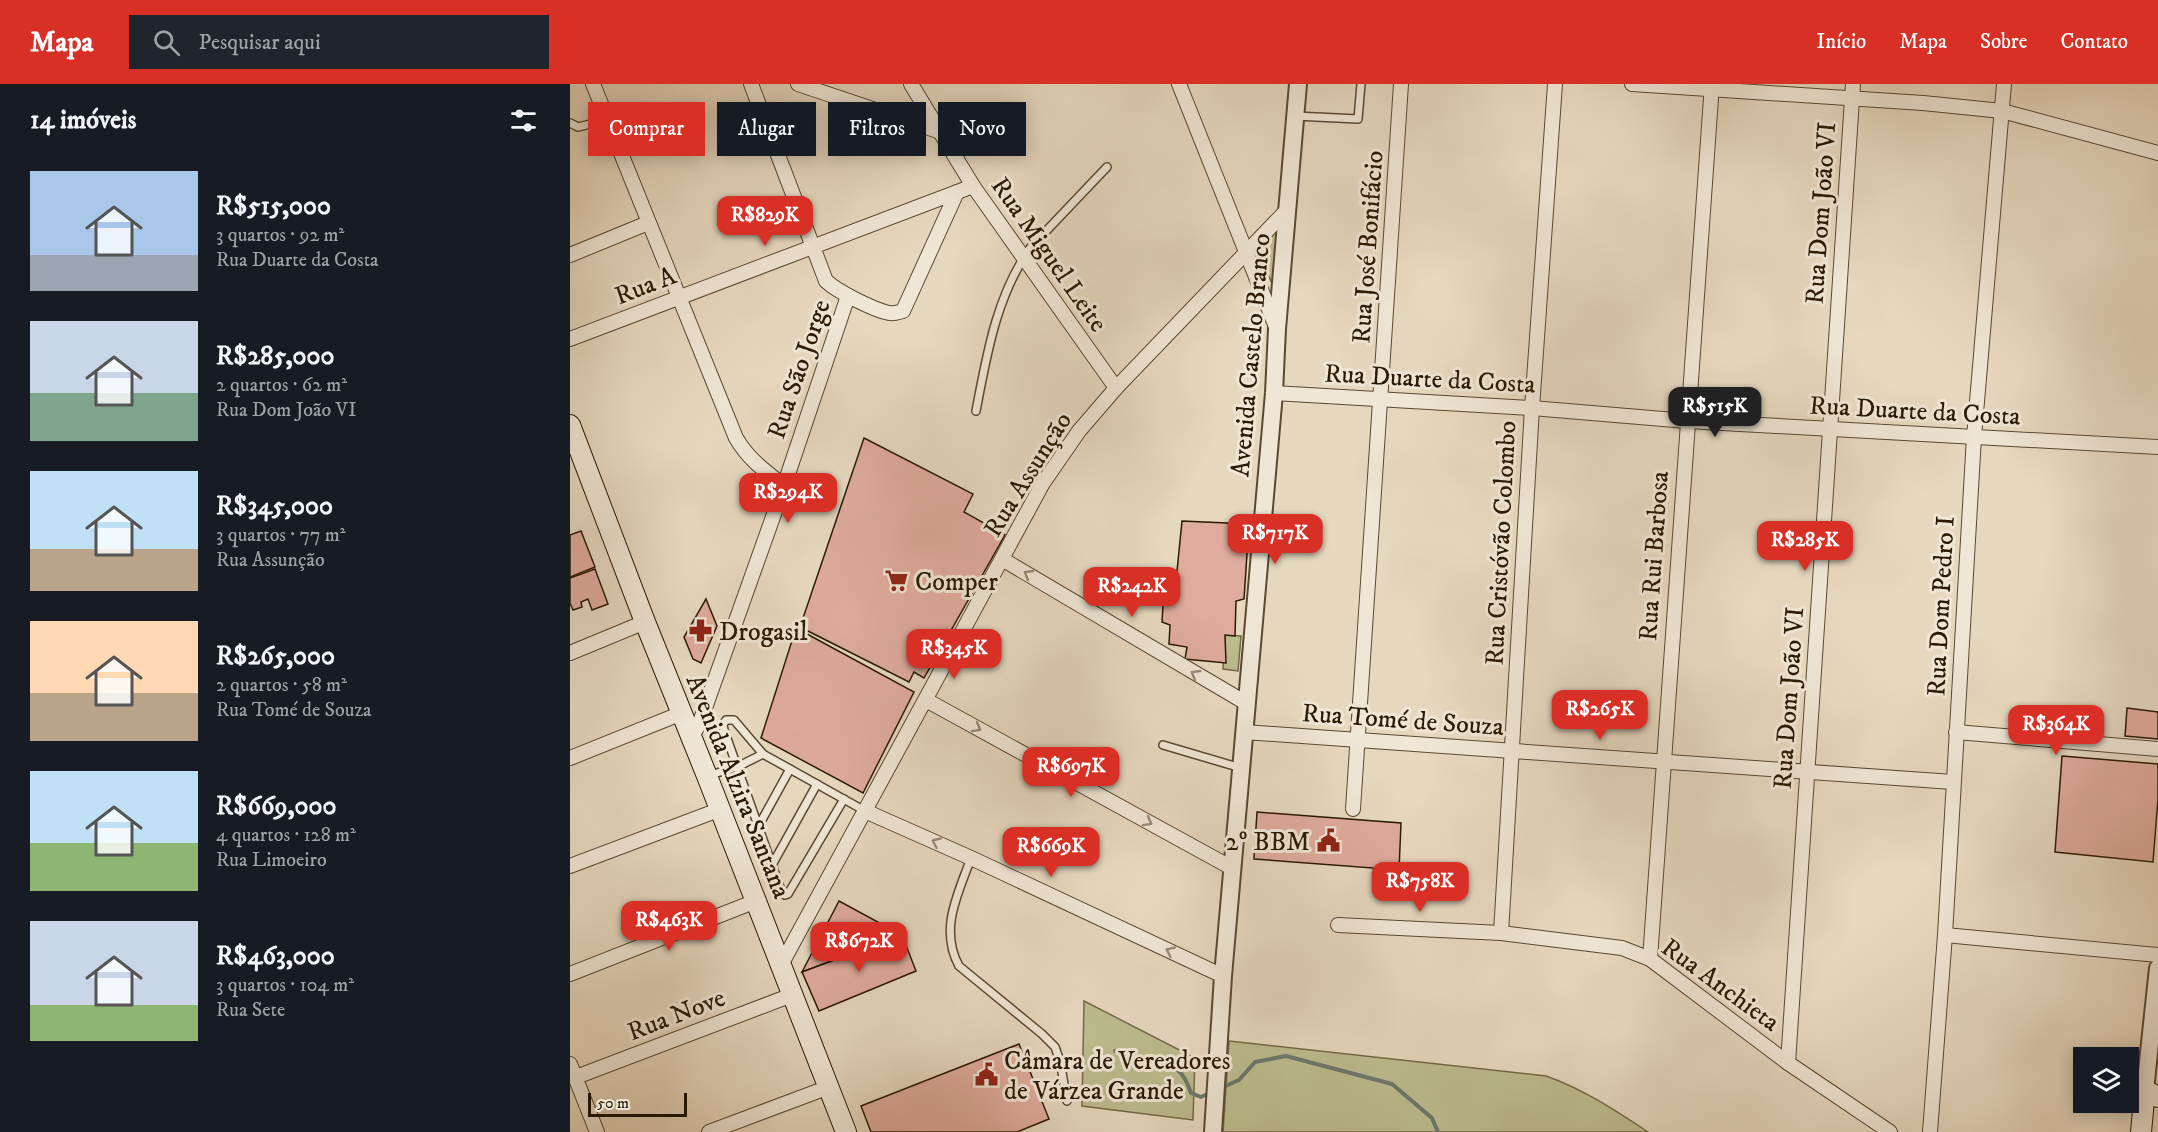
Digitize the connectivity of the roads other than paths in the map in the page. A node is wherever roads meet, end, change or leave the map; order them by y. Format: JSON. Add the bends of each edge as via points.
{"nodes":[{"id":1,"x":593,"y":84,"type":"edge"},
{"id":2,"x":751,"y":84,"type":"edge"},
{"id":3,"x":798,"y":84,"type":"edge"},
{"id":4,"x":911,"y":84,"type":"edge"},
{"id":5,"x":1179,"y":84,"type":"edge"},
{"id":6,"x":1298,"y":84,"type":"edge"},
{"id":7,"x":1360,"y":84,"type":"edge"},
{"id":8,"x":1401,"y":84,"type":"edge"},
{"id":9,"x":1555,"y":84,"type":"edge"},
{"id":10,"x":1632,"y":84,"type":"edge"},
{"id":11,"x":2004,"y":84,"type":"edge"},
{"id":12,"x":1712,"y":86,"type":"edge"},
{"id":13,"x":1852,"y":91,"type":"edge"},
{"id":14,"x":600,"y":102,"type":"edge"},
{"id":15,"x":2002,"y":111,"type":"junction"},
{"id":16,"x":1295,"y":116,"type":"junction"},
{"id":17,"x":570,"y":123,"type":"edge"},
{"id":18,"x":588,"y":125,"type":"edge"},
{"id":19,"x":938,"y":131,"type":"joint"},
{"id":20,"x":2158,"y":153,"type":"edge"},
{"id":21,"x":621,"y":156,"type":"edge"},
{"id":22,"x":954,"y":156,"type":"edge"},
{"id":23,"x":1107,"y":167,"type":"dead end"},
{"id":24,"x":973,"y":186,"type":"junction"},
{"id":25,"x":957,"y":192,"type":"junction"},
{"id":26,"x":1287,"y":210,"type":"junction"},
{"id":27,"x":648,"y":223,"type":"junction"},
{"id":28,"x":813,"y":246,"type":"junction"},
{"id":29,"x":1245,"y":252,"type":"junction"},
{"id":30,"x":570,"y":255,"type":"edge"},
{"id":31,"x":1024,"y":257,"type":"junction"},
{"id":32,"x":848,"y":296,"type":"junction"},
{"id":33,"x":678,"y":298,"type":"junction"},
{"id":34,"x":1277,"y":329,"type":"junction"},
{"id":35,"x":570,"y":339,"type":"edge"},
{"id":36,"x":1116,"y":388,"type":"junction"},
{"id":37,"x":1274,"y":393,"type":"junction"},
{"id":38,"x":1381,"y":399,"type":"junction"},
{"id":39,"x":1532,"y":408,"type":"junction"},
{"id":40,"x":976,"y":411,"type":"dead end"},
{"id":41,"x":1686,"y":421,"type":"junction"},
{"id":42,"x":570,"y":425,"type":"edge"},
{"id":43,"x":1830,"y":429,"type":"junction"},
{"id":44,"x":1974,"y":437,"type":"junction"},
{"id":45,"x":2158,"y":447,"type":"edge"},
{"id":46,"x":784,"y":486,"type":"junction"},
{"id":47,"x":1002,"y":559,"type":"junction"},
{"id":48,"x":645,"y":622,"type":"junction"},
{"id":49,"x":570,"y":653,"type":"edge"},
{"id":50,"x":926,"y":700,"type":"junction"},
{"id":51,"x":1246,"y":704,"type":"junction"},
{"id":52,"x":682,"y":713,"type":"junction"},
{"id":53,"x":1244,"y":732,"type":"junction"},
{"id":54,"x":1956,"y":732,"type":"junction"},
{"id":55,"x":692,"y":736,"type":"junction"},
{"id":56,"x":1357,"y":740,"type":"junction"},
{"id":57,"x":1163,"y":744,"type":"dead end"},
{"id":58,"x":2158,"y":749,"type":"edge"},
{"id":59,"x":1512,"y":751,"type":"junction"},
{"id":60,"x":763,"y":754,"type":"junction"},
{"id":61,"x":570,"y":758,"type":"edge"},
{"id":62,"x":1663,"y":762,"type":"junction"},
{"id":63,"x":737,"y":767,"type":"junction"},
{"id":64,"x":1241,"y":768,"type":"junction"},
{"id":65,"x":790,"y":769,"type":"junction"},
{"id":66,"x":1808,"y":772,"type":"junction"},
{"id":67,"x":708,"y":776,"type":"junction"},
{"id":68,"x":1953,"y":782,"type":"junction"},
{"id":69,"x":817,"y":784,"type":"junction"},
{"id":70,"x":844,"y":799,"type":"junction"},
{"id":71,"x":721,"y":809,"type":"junction"},
{"id":72,"x":1353,"y":809,"type":"dead end"},
{"id":73,"x":865,"y":811,"type":"junction"},
{"id":74,"x":758,"y":827,"type":"junction"},
{"id":75,"x":971,"y":858,"type":"junction"},
{"id":76,"x":772,"y":865,"type":"junction"},
{"id":77,"x":570,"y":866,"type":"edge"},
{"id":78,"x":1232,"y":868,"type":"junction"},
{"id":79,"x":756,"y":902,"type":"junction"},
{"id":80,"x":1338,"y":925,"type":"dead end"},
{"id":81,"x":1501,"y":933,"type":"junction"},
{"id":82,"x":1946,"y":935,"type":"junction"},
{"id":83,"x":2158,"y":955,"type":"edge"},
{"id":84,"x":1650,"y":959,"type":"junction"},
{"id":85,"x":782,"y":965,"type":"junction"},
{"id":86,"x":2158,"y":968,"type":"edge"},
{"id":87,"x":570,"y":974,"type":"edge"},
{"id":88,"x":1223,"y":976,"type":"junction"},
{"id":89,"x":792,"y":995,"type":"junction"},
{"id":90,"x":1788,"y":1063,"type":"junction"},
{"id":91,"x":570,"y":1064,"type":"edge"},
{"id":92,"x":576,"y":1077,"type":"junction"},
{"id":93,"x":829,"y":1087,"type":"junction"},
{"id":94,"x":2152,"y":1093,"type":"edge"},
{"id":95,"x":1067,"y":1101,"type":"dead end"},
{"id":96,"x":597,"y":1132,"type":"edge"},
{"id":97,"x":709,"y":1132,"type":"edge"},
{"id":98,"x":846,"y":1132,"type":"edge"},
{"id":99,"x":1214,"y":1132,"type":"edge"},
{"id":100,"x":1890,"y":1132,"type":"edge"},
{"id":101,"x":1930,"y":1132,"type":"edge"},
{"id":102,"x":2141,"y":1132,"type":"edge"}],
"edges":[{"from":1,"to":14,"type":"street"},
{"from":2,"to":28,"type":"street"},
{"from":3,"to":19,"type":"street"},
{"from":4,"to":19,"type":"street","name":"Rua Miguel Leite"},
{"from":5,"to":29,"type":"street"},
{"from":6,"to":16,"type":"street","name":"Avenida Castelo Branco"},
{"from":7,"to":16,"type":"lane","via":[[1358,119]]},
{"from":8,"to":38,"type":"street","name":"Rua José Bonifácio"},
{"from":9,"to":39,"type":"street","name":"Rua Cristóvão Colombo"},
{"from":10,"to":12,"type":"street"},
{"from":11,"to":15,"type":"street","name":"Rua Dom Pedro I"},
{"from":12,"to":13,"type":"street"},
{"from":12,"to":41,"type":"street","name":"Rua Rui Barbosa"},
{"from":13,"to":15,"type":"street"},
{"from":13,"to":43,"type":"street","name":"Rua Dom João VI"},
{"from":15,"to":20,"type":"street"},
{"from":15,"to":44,"type":"street","name":"Rua Dom Pedro I"},
{"from":16,"to":26,"type":"street","name":"Avenida Castelo Branco"},
{"from":17,"to":18,"type":"lane","via":[[578,127]]},
{"from":21,"to":27,"type":"street"},
{"from":22,"to":24,"type":"street","name":"Rua Miguel Leite"},
{"from":23,"to":31,"type":"lane"},
{"from":24,"to":25,"type":"street","name":"Rua A"},
{"from":24,"to":31,"type":"street","name":"Rua Miguel Leite"},
{"from":25,"to":28,"type":"street","name":"Rua A"},
{"from":25,"to":32,"type":"street","name":"Rua São Jorge","via":[[903,311],[891,314]]},
{"from":26,"to":29,"type":"street","name":"Rua Assunção"},
{"from":26,"to":34,"type":"street","name":"Avenida Castelo Branco"},
{"from":27,"to":30,"type":"street"},
{"from":27,"to":33,"type":"street"},
{"from":28,"to":32,"type":"street","via":[[826,280]]},
{"from":28,"to":33,"type":"street","name":"Rua A"},
{"from":29,"to":34,"type":"street"},
{"from":29,"to":36,"type":"street","name":"Rua Assunção"},
{"from":31,"to":36,"type":"street","name":"Rua Miguel Leite"},
{"from":31,"to":40,"type":"lane","via":[[991,333]]},
{"from":32,"to":46,"type":"street","name":"Rua São Jorge"},
{"from":33,"to":35,"type":"street","name":"Rua A"},
{"from":33,"to":46,"type":"street","via":[[736,438],[753,462]]},
{"from":34,"to":37,"type":"street","name":"Avenida Castelo Branco"},
{"from":36,"to":47,"type":"street","name":"Rua Assunção","via":[[1079,431],[1043,483]]},
{"from":37,"to":38,"type":"street","name":"Rua Duarte da Costa"},
{"from":37,"to":51,"type":"street","name":"Avenida Castelo Branco"},
{"from":38,"to":39,"type":"street","name":"Rua Duarte da Costa"},
{"from":38,"to":56,"type":"street","name":"Rua José Bonifácio"},
{"from":39,"to":41,"type":"street","name":"Rua Duarte da Costa"},
{"from":39,"to":59,"type":"street","name":"Rua Cristóvão Colombo"},
{"from":41,"to":43,"type":"street","name":"Rua Duarte da Costa"},
{"from":41,"to":62,"type":"street","name":"Rua Rui Barbosa"},
{"from":42,"to":48,"type":"main road","name":"Avenida Alzira Santana"},
{"from":43,"to":44,"type":"street","name":"Rua Duarte da Costa"},
{"from":43,"to":66,"type":"street","name":"Rua Dom João VI"},
{"from":44,"to":45,"type":"street","name":"Rua Duarte da Costa"},
{"from":44,"to":54,"type":"street","name":"Rua Dom Pedro I"},
{"from":46,"to":55,"type":"street","name":"Rua São Jorge"},
{"from":47,"to":50,"type":"street","name":"Rua Assunção"},
{"from":51,"to":47,"type":"street","one_way":true},
{"from":48,"to":49,"type":"street"},
{"from":48,"to":52,"type":"main road","name":"Avenida Alzira Santana"},
{"from":50,"to":73,"type":"street","name":"Rua Assunção"},
{"from":50,"to":78,"type":"street","one_way":true},
{"from":51,"to":53,"type":"street","name":"Avenida Castelo Branco"},
{"from":52,"to":55,"type":"main road","name":"Avenida Alzira Santana"},
{"from":52,"to":61,"type":"street"},
{"from":53,"to":56,"type":"street","name":"Rua Tomé de Souza"},
{"from":53,"to":64,"type":"street","name":"Avenida Castelo Branco"},
{"from":54,"to":58,"type":"street"},
{"from":54,"to":68,"type":"street","name":"Rua Dom Pedro I"},
{"from":55,"to":67,"type":"main road","name":"Avenida Alzira Santana"},
{"from":56,"to":59,"type":"street","name":"Rua Tomé de Souza"},
{"from":56,"to":72,"type":"street","name":"Rua José Bonifácio"},
{"from":57,"to":64,"type":"lane"},
{"from":59,"to":62,"type":"street","name":"Rua Tomé de Souza"},
{"from":59,"to":81,"type":"street","name":"Rua Cristóvão Colombo"},
{"from":60,"to":63,"type":"lane"},
{"from":60,"to":63,"type":"lane","via":[[734,720],[726,720],[724,730]]},
{"from":60,"to":65,"type":"lane"},
{"from":62,"to":66,"type":"street","name":"Rua Tomé de Souza"},
{"from":62,"to":84,"type":"street","name":"Rua Rui Barbosa"},
{"from":63,"to":67,"type":"lane"},
{"from":63,"to":74,"type":"lane"},
{"from":64,"to":78,"type":"street","name":"Avenida Castelo Branco"},
{"from":65,"to":69,"type":"lane"},
{"from":65,"to":74,"type":"lane"},
{"from":66,"to":68,"type":"street","name":"Rua Tomé de Souza"},
{"from":66,"to":90,"type":"street","name":"Rua Dom João VI"},
{"from":67,"to":71,"type":"main road","name":"Avenida Alzira Santana"},
{"from":68,"to":82,"type":"street","name":"Rua Dom Pedro I"},
{"from":69,"to":70,"type":"lane"},
{"from":69,"to":76,"type":"lane"},
{"from":70,"to":73,"type":"lane"},
{"from":70,"to":76,"type":"lane","via":[[788,894],[782,893]]},
{"from":71,"to":77,"type":"street"},
{"from":71,"to":79,"type":"main road","name":"Avenida Alzira Santana"},
{"from":75,"to":73,"type":"street","one_way":true},
{"from":73,"to":85,"type":"street","name":"Rua Assunção"},
{"from":74,"to":76,"type":"lane"},
{"from":88,"to":75,"type":"street","one_way":true},
{"from":75,"to":95,"type":"lane","via":[[950,920],[952,954],[959,966],[1055,1047]]},
{"from":78,"to":88,"type":"street","name":"Avenida Castelo Branco"},
{"from":79,"to":85,"type":"main road","name":"Avenida Alzira Santana"},
{"from":79,"to":87,"type":"street"},
{"from":80,"to":81,"type":"street","name":"Rua Anchieta"},
{"from":81,"to":84,"type":"street","name":"Rua Anchieta","via":[[1622,948]]},
{"from":82,"to":83,"type":"street"},
{"from":82,"to":101,"type":"street","name":"Rua Dom Pedro I"},
{"from":84,"to":90,"type":"street","name":"Rua Anchieta"},
{"from":85,"to":89,"type":"main road","name":"Avenida Alzira Santana"},
{"from":86,"to":94,"type":"street"},
{"from":88,"to":99,"type":"street","name":"Avenida Castelo Branco"},
{"from":89,"to":92,"type":"street","name":"Rua Nove"},
{"from":89,"to":93,"type":"main road","name":"Avenida Alzira Santana"},
{"from":90,"to":100,"type":"street","name":"Rua Anchieta"},
{"from":91,"to":92,"type":"street"},
{"from":92,"to":96,"type":"street"},
{"from":93,"to":97,"type":"street"},
{"from":93,"to":98,"type":"main road","name":"Avenida Alzira Santana"},
{"from":94,"to":102,"type":"main road"}]}
